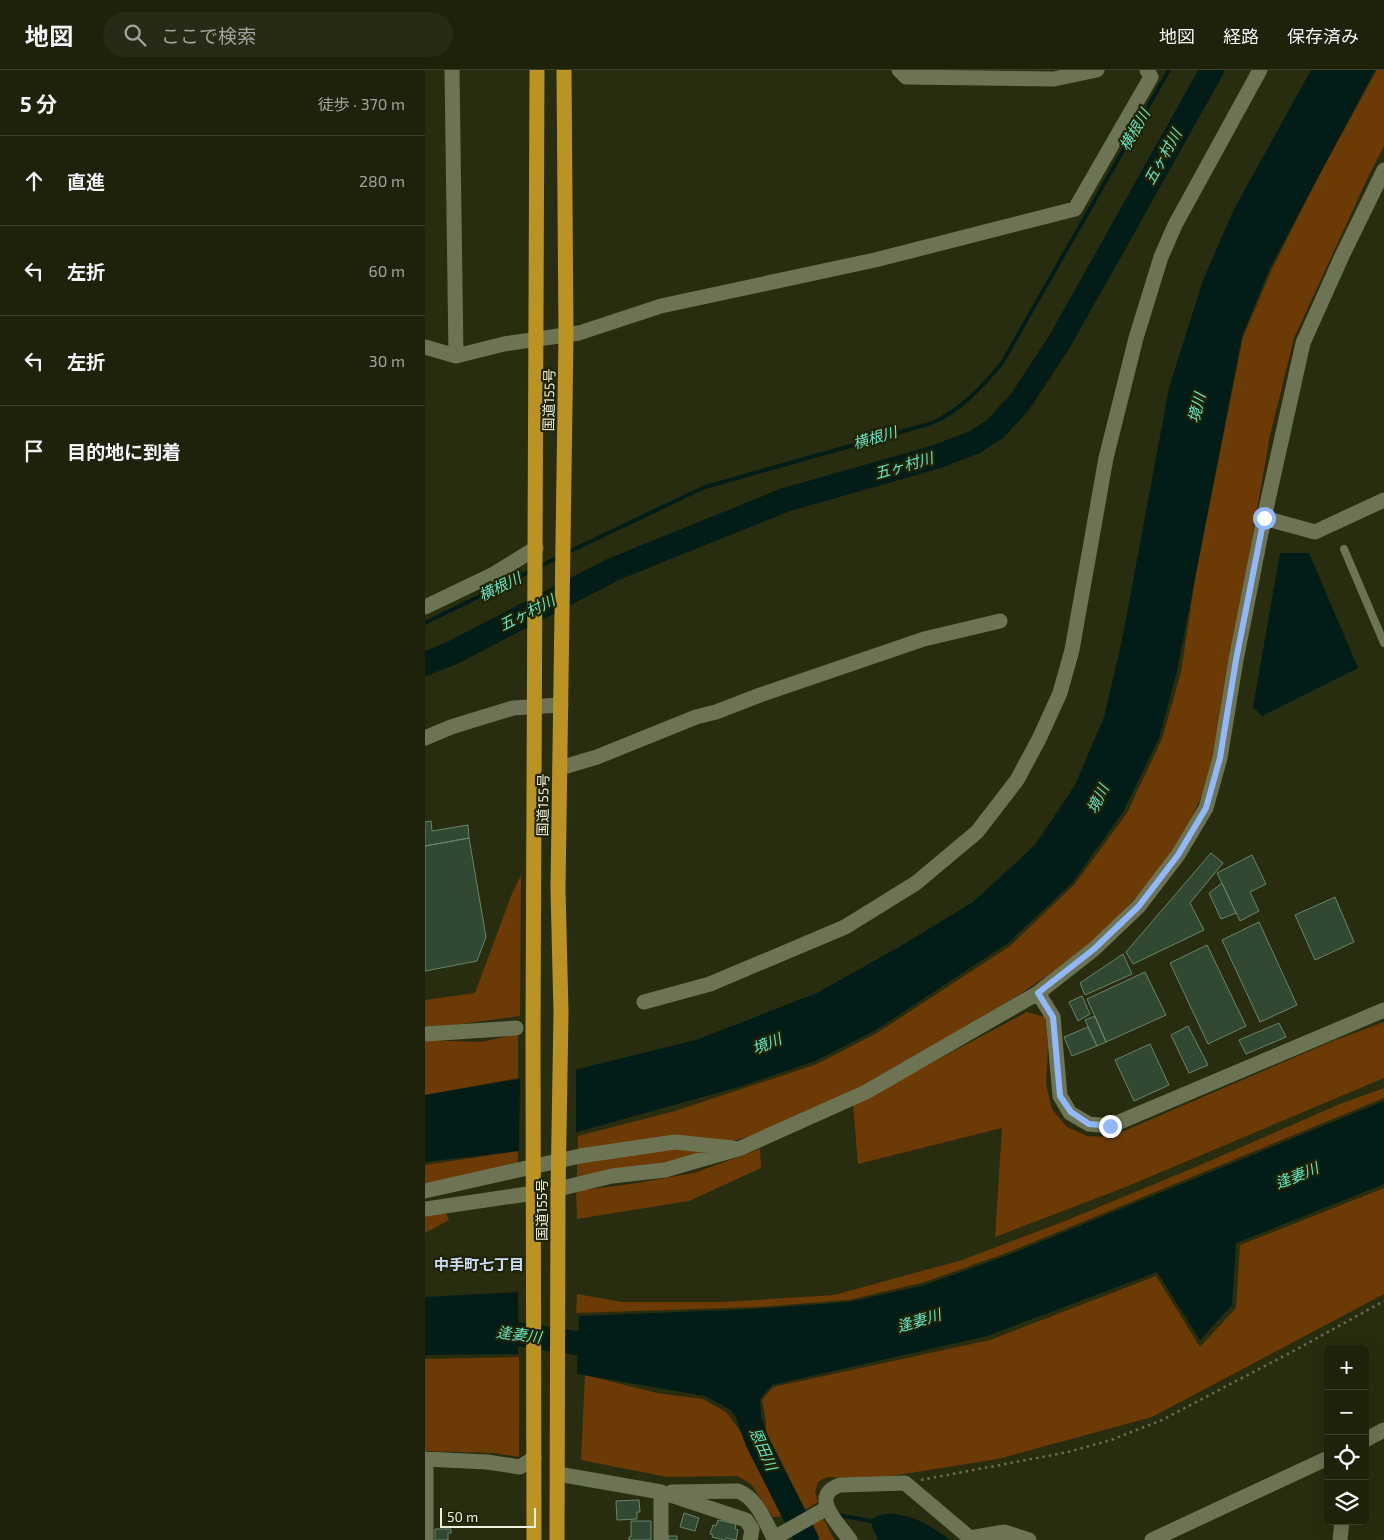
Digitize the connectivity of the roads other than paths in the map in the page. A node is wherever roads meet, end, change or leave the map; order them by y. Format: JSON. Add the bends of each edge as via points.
{"nodes":[{"id":1,"x":452,"y":70,"type":"edge"},
{"id":2,"x":537,"y":70,"type":"edge"},
{"id":3,"x":564,"y":70,"type":"edge"},
{"id":4,"x":899,"y":70,"type":"edge"},
{"id":5,"x":1097,"y":70,"type":"edge"},
{"id":6,"x":1147,"y":70,"type":"edge"},
{"id":7,"x":1260,"y":70,"type":"edge"},
{"id":8,"x":1384,"y":170,"type":"edge"},
{"id":9,"x":567,"y":335,"type":"junction"},
{"id":10,"x":537,"y":340,"type":"junction"},
{"id":11,"x":425,"y":347,"type":"edge"},
{"id":12,"x":456,"y":356,"type":"junction"},
{"id":13,"x":1384,"y":500,"type":"edge"},
{"id":14,"x":1264,"y":518,"type":"junction"},
{"id":15,"x":1343,"y":549,"type":"dead end"},
{"id":16,"x":536,"y":551,"type":"junction"},
{"id":17,"x":425,"y":607,"type":"edge"},
{"id":18,"x":1001,"y":621,"type":"dead end"},
{"id":19,"x":1384,"y":643,"type":"edge"},
{"id":20,"x":561,"y":705,"type":"junction"},
{"id":21,"x":535,"y":706,"type":"junction"},
{"id":22,"x":425,"y":738,"type":"edge"},
{"id":23,"x":560,"y":768,"type":"junction"},
{"id":24,"x":1038,"y":993,"type":"junction"},
{"id":25,"x":644,"y":1002,"type":"dead end"},
{"id":26,"x":1384,"y":1010,"type":"edge"},
{"id":27,"x":516,"y":1028,"type":"dead end"},
{"id":28,"x":425,"y":1034,"type":"edge"},
{"id":29,"x":741,"y":1148,"type":"junction"},
{"id":30,"x":558,"y":1188,"type":"junction"},
{"id":31,"x":425,"y":1191,"type":"edge"},
{"id":32,"x":534,"y":1193,"type":"junction"},
{"id":33,"x":425,"y":1209,"type":"edge"},
{"id":34,"x":1384,"y":1430,"type":"edge"},
{"id":35,"x":1369,"y":1438,"type":"edge"},
{"id":36,"x":534,"y":1458,"type":"junction"},
{"id":37,"x":425,"y":1459,"type":"edge"},
{"id":38,"x":1324,"y":1460,"type":"edge"},
{"id":39,"x":557,"y":1468,"type":"junction"},
{"id":40,"x":661,"y":1492,"type":"junction"},
{"id":41,"x":827,"y":1508,"type":"junction"},
{"id":42,"x":1342,"y":1525,"type":"edge"},
{"id":43,"x":775,"y":1539,"type":"edge"},
{"id":44,"x":427,"y":1540,"type":"edge"},
{"id":45,"x":533,"y":1540,"type":"edge"},
{"id":46,"x":557,"y":1540,"type":"edge"},
{"id":47,"x":661,"y":1540,"type":"edge"},
{"id":48,"x":750,"y":1540,"type":"edge"},
{"id":49,"x":850,"y":1540,"type":"edge"},
{"id":50,"x":1029,"y":1540,"type":"edge"},
{"id":51,"x":1152,"y":1540,"type":"edge"},
{"id":52,"x":1340,"y":1540,"type":"edge"}],
"edges":[{"from":1,"to":12,"type":"street"},
{"from":2,"to":10,"type":"highway","name":"国道155号"},
{"from":3,"to":9,"type":"highway","name":"国道155号"},
{"from":4,"to":5,"type":"street","via":[[906,77],[1054,78]]},
{"from":6,"to":9,"type":"street","via":[[1151,77],[1075,209],[875,260],[661,306]]},
{"from":7,"to":25,"type":"street","via":[[1175,224],[1161,257],[1136,338],[1106,458],[1072,650],[1060,693],[1017,780],[977,832],[916,883],[845,926],[710,984]]},
{"from":8,"to":14,"type":"street","via":[[1303,343]]},
{"from":9,"to":10,"type":"street"},
{"from":9,"to":20,"type":"highway","name":"国道155号"},
{"from":10,"to":12,"type":"street","via":[[503,344]]},
{"from":10,"to":16,"type":"highway","name":"国道155号"},
{"from":11,"to":12,"type":"street"},
{"from":13,"to":14,"type":"street","via":[[1315,532]]},
{"from":14,"to":24,"type":"street","via":[[1220,758],[1206,808],[1178,855],[1139,906],[1094,949]]},
{"from":15,"to":19,"type":"lane"},
{"from":16,"to":17,"type":"street"},
{"from":16,"to":21,"type":"highway","name":"国道155号"},
{"from":18,"to":23,"type":"street","via":[[924,639],[696,717],[597,757]]},
{"from":20,"to":21,"type":"street"},
{"from":20,"to":23,"type":"highway","name":"国道155号"},
{"from":21,"to":22,"type":"street","via":[[513,708]]},
{"from":21,"to":32,"type":"highway","name":"国道155号"},
{"from":23,"to":30,"type":"highway","name":"国道155号"},
{"from":24,"to":26,"type":"street","via":[[1053,1017],[1060,1096],[1071,1112],[1089,1124],[1110,1126]]},
{"from":24,"to":29,"type":"street","via":[[866,1092]]},
{"from":27,"to":28,"type":"street"},
{"from":29,"to":30,"type":"street","via":[[665,1170],[612,1176]]},
{"from":29,"to":31,"type":"street","via":[[675,1142],[580,1156]]},
{"from":30,"to":39,"type":"highway","name":"国道155号"},
{"from":32,"to":33,"type":"street"},
{"from":32,"to":36,"type":"highway","name":"国道155号"},
{"from":34,"to":35,"type":"street"},
{"from":36,"to":37,"type":"street","via":[[520,1467]]},
{"from":36,"to":45,"type":"highway","name":"国道155号"},
{"from":37,"to":44,"type":"street"},
{"from":38,"to":51,"type":"street"},
{"from":39,"to":40,"type":"street"},
{"from":39,"to":46,"type":"highway","name":"国道155号"},
{"from":40,"to":43,"type":"street","via":[[738,1491],[746,1494],[755,1503]]},
{"from":40,"to":47,"type":"street"},
{"from":40,"to":48,"type":"street","via":[[746,1520],[752,1529]]},
{"from":41,"to":43,"type":"street"},
{"from":41,"to":49,"type":"street"},
{"from":41,"to":50,"type":"street","via":[[827,1492],[840,1485],[905,1483],[970,1538],[1005,1532]]},
{"from":42,"to":52,"type":"street"}]}
